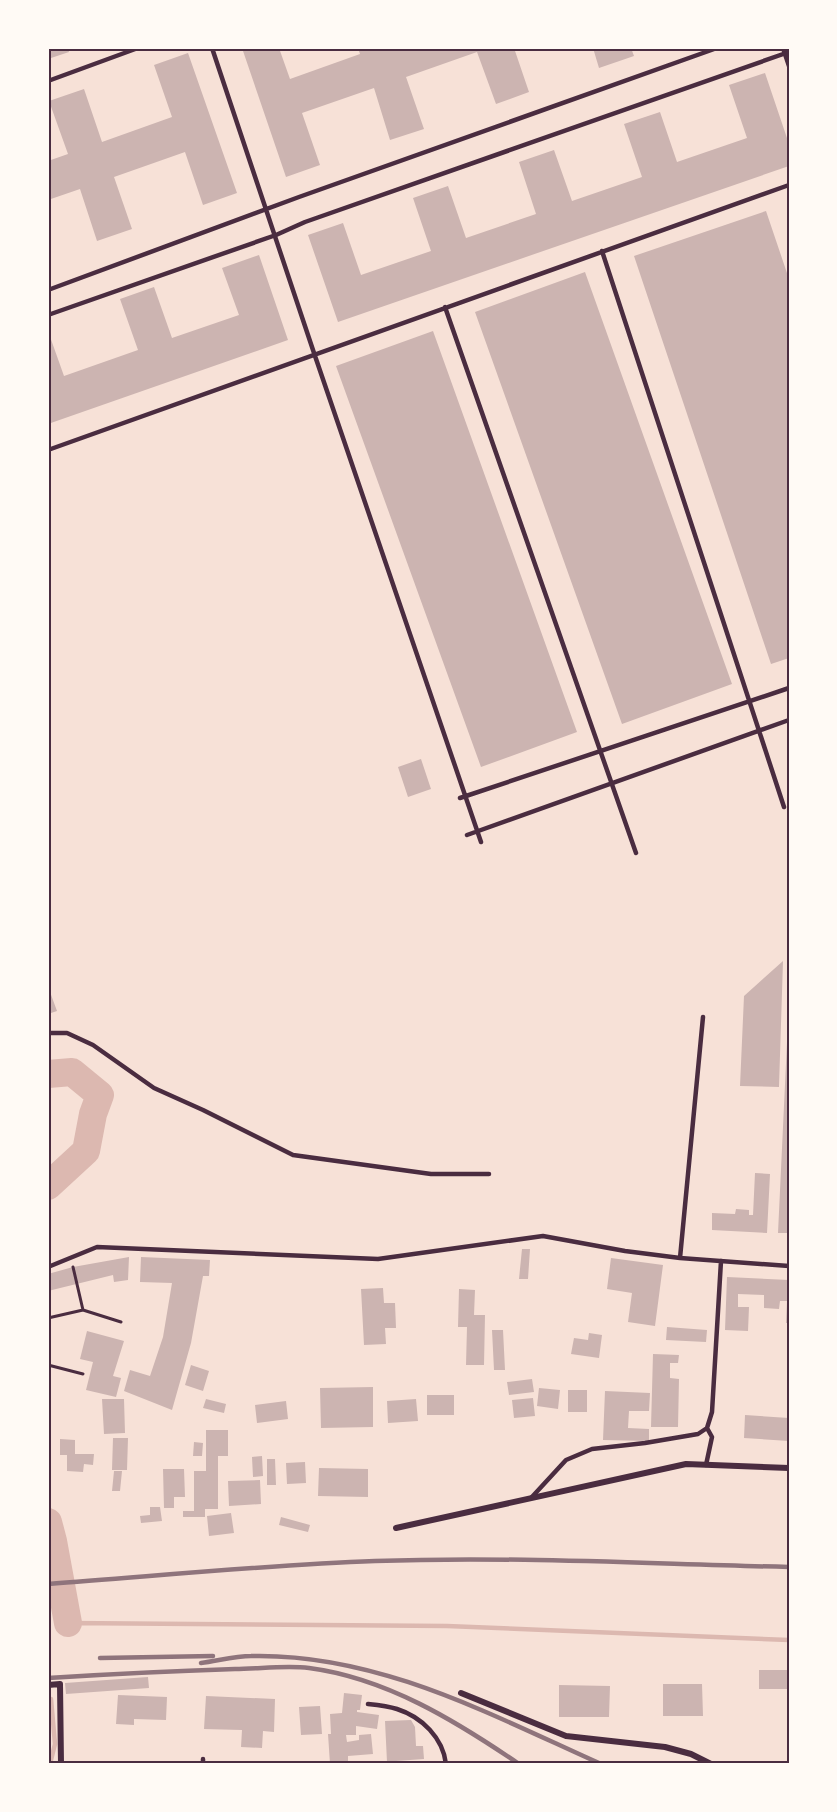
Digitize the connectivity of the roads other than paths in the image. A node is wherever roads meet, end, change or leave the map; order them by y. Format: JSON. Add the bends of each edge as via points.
{"nodes":[{"id":1,"x":138,"y":48,"type":"edge"},
{"id":2,"x":212,"y":48,"type":"edge"},
{"id":3,"x":717,"y":48,"type":"edge"},
{"id":4,"x":786,"y":51,"type":"edge"},
{"id":5,"x":789,"y":66,"type":"edge"},
{"id":6,"x":48,"y":81,"type":"edge"},
{"id":7,"x":788,"y":187,"type":"edge"},
{"id":8,"x":267,"y":210,"type":"junction"},
{"id":9,"x":276,"y":235,"type":"junction"},
{"id":10,"x":602,"y":251,"type":"junction"},
{"id":11,"x":48,"y":290,"type":"edge"},
{"id":12,"x":445,"y":306,"type":"junction"},
{"id":13,"x":48,"y":315,"type":"edge"},
{"id":14,"x":314,"y":353,"type":"junction"},
{"id":15,"x":48,"y":450,"type":"edge"},
{"id":16,"x":789,"y":688,"type":"edge"},
{"id":17,"x":749,"y":702,"type":"junction"},
{"id":18,"x":789,"y":720,"type":"edge"},
{"id":19,"x":759,"y":731,"type":"junction"},
{"id":20,"x":600,"y":751,"type":"junction"},
{"id":21,"x":612,"y":784,"type":"junction"},
{"id":22,"x":462,"y":797,"type":"junction"},
{"id":23,"x":784,"y":807,"type":"dead end"},
{"id":24,"x":477,"y":832,"type":"junction"},
{"id":25,"x":467,"y":835,"type":"dead end"},
{"id":26,"x":481,"y":842,"type":"dead end"},
{"id":27,"x":636,"y":853,"type":"dead end"},
{"id":28,"x":703,"y":1017,"type":"dead end"},
{"id":29,"x":48,"y":1033,"type":"edge"},
{"id":30,"x":489,"y":1174,"type":"dead end"},
{"id":31,"x":680,"y":1258,"type":"junction"},
{"id":32,"x":721,"y":1261,"type":"junction"},
{"id":33,"x":789,"y":1266,"type":"edge"},
{"id":34,"x":48,"y":1267,"type":"edge"},
{"id":35,"x":707,"y":1428,"type":"junction"},
{"id":36,"x":706,"y":1465,"type":"junction"},
{"id":37,"x":789,"y":1468,"type":"edge"},
{"id":38,"x":530,"y":1498,"type":"junction"},
{"id":39,"x":396,"y":1528,"type":"dead end"},
{"id":40,"x":48,"y":1685,"type":"edge"},
{"id":41,"x":461,"y":1693,"type":"dead end"},
{"id":42,"x":369,"y":1704,"type":"dead end"},
{"id":43,"x":61,"y":1764,"type":"edge"},
{"id":44,"x":446,"y":1764,"type":"edge"},
{"id":45,"x":711,"y":1764,"type":"edge"}],
"edges":[{"from":1,"to":6,"type":"lane"},
{"from":2,"to":8,"type":"lane"},
{"from":3,"to":8,"type":"lane"},
{"from":4,"to":5,"type":"lane"},
{"from":4,"to":9,"type":"lane"},
{"from":7,"to":10,"type":"lane"},
{"from":8,"to":9,"type":"lane"},
{"from":8,"to":11,"type":"lane"},
{"from":9,"to":13,"type":"lane"},
{"from":9,"to":14,"type":"lane"},
{"from":10,"to":12,"type":"lane"},
{"from":10,"to":17,"type":"lane"},
{"from":12,"to":14,"type":"lane"},
{"from":12,"to":20,"type":"lane"},
{"from":14,"to":15,"type":"lane"},
{"from":14,"to":22,"type":"lane"},
{"from":16,"to":17,"type":"lane"},
{"from":17,"to":19,"type":"lane"},
{"from":17,"to":20,"type":"lane"},
{"from":18,"to":19,"type":"lane"},
{"from":19,"to":21,"type":"lane"},
{"from":19,"to":23,"type":"lane"},
{"from":20,"to":21,"type":"lane"},
{"from":20,"to":22,"type":"lane"},
{"from":21,"to":24,"type":"lane"},
{"from":21,"to":27,"type":"lane"},
{"from":22,"to":24,"type":"lane"},
{"from":24,"to":25,"type":"lane"},
{"from":24,"to":26,"type":"lane"},
{"from":28,"to":31,"type":"lane"},
{"from":29,"to":30,"type":"lane","via":[[67,1033],[93,1045],[154,1088],[293,1155],[431,1174]]},
{"from":31,"to":32,"type":"lane"},
{"from":31,"to":34,"type":"lane","via":[[543,1236],[378,1259],[96,1247]]},
{"from":32,"to":33,"type":"lane"},
{"from":32,"to":35,"type":"lane","via":[[712,1412]]},
{"from":35,"to":36,"type":"lane","via":[[712,1437]]},
{"from":35,"to":38,"type":"lane","via":[[698,1434],[592,1449],[566,1460]]},
{"from":36,"to":37,"type":"street"},
{"from":36,"to":38,"type":"street","via":[[686,1464]]},
{"from":38,"to":39,"type":"street"},
{"from":40,"to":43,"type":"street","via":[[60,1684]]},
{"from":41,"to":45,"type":"street","via":[[566,1736],[665,1747]]},
{"from":42,"to":44,"type":"lane","via":[[397,1708],[414,1717],[435,1734]]}]}
